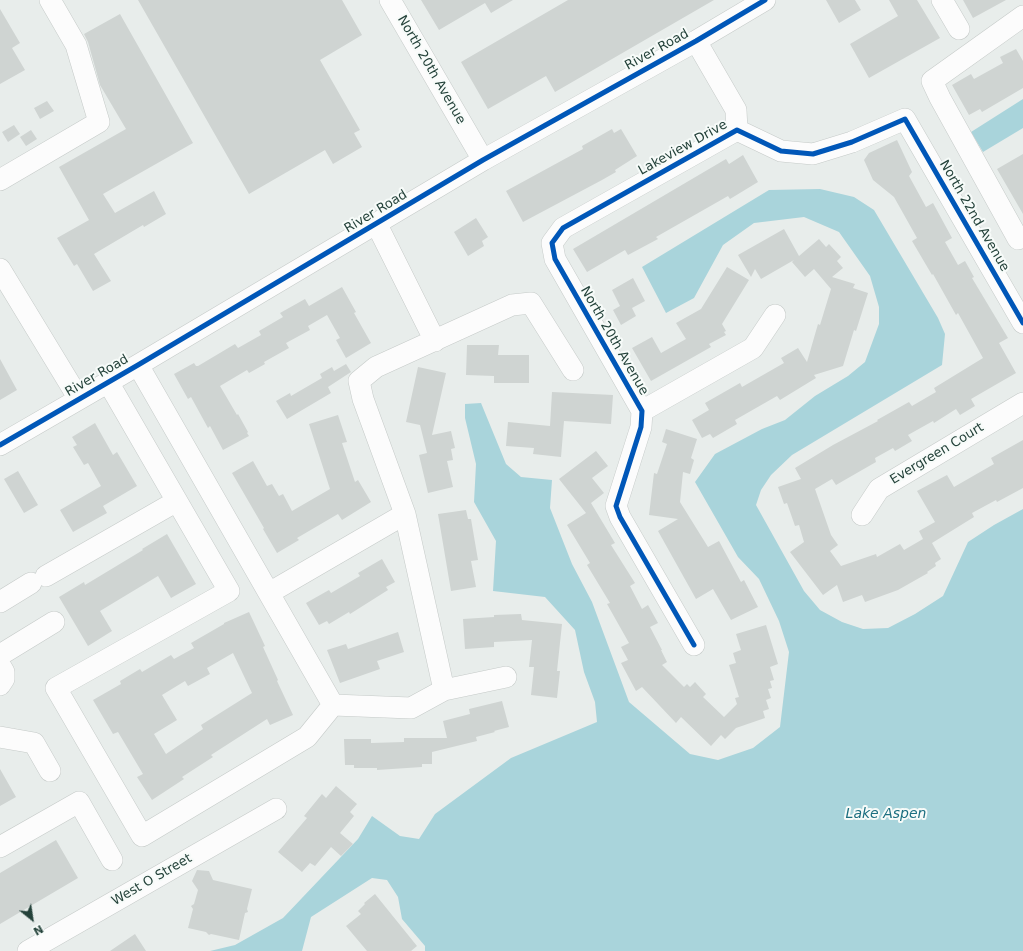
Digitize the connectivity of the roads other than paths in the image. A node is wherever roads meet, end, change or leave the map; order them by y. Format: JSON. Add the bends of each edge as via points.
{"nodes":[{"id":1,"x":50,"y":0,"type":"edge"},
{"id":2,"x":390,"y":0,"type":"edge"},
{"id":3,"x":765,"y":0,"type":"edge"},
{"id":4,"x":942,"y":0,"type":"edge"},
{"id":5,"x":1023,"y":16,"type":"edge"},
{"id":6,"x":959,"y":29,"type":"dead end"},
{"id":7,"x":696,"y":41,"type":"junction"},
{"id":8,"x":905,"y":119,"type":"joint"},
{"id":9,"x":738,"y":130,"type":"junction"},
{"id":10,"x":483,"y":160,"type":"junction"},
{"id":11,"x":0,"y":180,"type":"edge"},
{"id":12,"x":377,"y":225,"type":"junction"},
{"id":13,"x":1023,"y":237,"type":"edge"},
{"id":14,"x":552,"y":243,"type":"joint"},
{"id":15,"x":0,"y":269,"type":"edge"},
{"id":16,"x":775,"y":315,"type":"dead end"},
{"id":17,"x":1023,"y":323,"type":"edge"},
{"id":18,"x":435,"y":341,"type":"junction"},
{"id":19,"x":138,"y":365,"type":"junction"},
{"id":20,"x":573,"y":370,"type":"dead end"},
{"id":21,"x":108,"y":382,"type":"junction"},
{"id":22,"x":79,"y":399,"type":"junction"},
{"id":23,"x":1023,"y":403,"type":"edge"},
{"id":24,"x":642,"y":411,"type":"junction"},
{"id":25,"x":0,"y":445,"type":"edge"},
{"id":26,"x":177,"y":501,"type":"junction"},
{"id":27,"x":405,"y":514,"type":"junction"},
{"id":28,"x":862,"y":515,"type":"dead end"},
{"id":29,"x":269,"y":593,"type":"junction"},
{"id":30,"x":0,"y":602,"type":"edge"},
{"id":31,"x":54,"y":622,"type":"dead end"},
{"id":32,"x":694,"y":645,"type":"dead end"},
{"id":33,"x":0,"y":655,"type":"edge"},
{"id":34,"x":0,"y":665,"type":"edge"},
{"id":35,"x":506,"y":677,"type":"dead end"},
{"id":36,"x":0,"y":685,"type":"edge"},
{"id":37,"x":444,"y":690,"type":"junction"},
{"id":38,"x":333,"y":705,"type":"junction"},
{"id":39,"x":0,"y":737,"type":"edge"},
{"id":40,"x":50,"y":771,"type":"dead end"},
{"id":41,"x":276,"y":809,"type":"dead end"},
{"id":42,"x":0,"y":847,"type":"edge"},
{"id":43,"x":112,"y":860,"type":"dead end"},
{"id":44,"x":28,"y":951,"type":"edge"}],
"edges":[{"from":1,"to":11,"type":"street","via":[[76,45],[99,122]]},
{"from":2,"to":10,"type":"street","name":"North 20th Avenue"},
{"from":3,"to":7,"type":"street","name":"River Road"},
{"from":4,"to":6,"type":"street"},
{"from":5,"to":13,"type":"street","via":[[932,81],[1018,239]]},
{"from":7,"to":9,"type":"street","via":[[736,110]]},
{"from":7,"to":10,"type":"street","name":"River Road"},
{"from":8,"to":9,"type":"street","name":"Lakeview Drive","via":[[852,142],[813,154],[781,150]]},
{"from":8,"to":17,"type":"street","name":"North 22nd Avenue"},
{"from":9,"to":14,"type":"street","name":"Lakeview Drive","via":[[563,228]]},
{"from":10,"to":12,"type":"street","name":"River Road"},
{"from":12,"to":18,"type":"street"},
{"from":12,"to":19,"type":"street","name":"River Road"},
{"from":14,"to":24,"type":"street","name":"North 20th Avenue","via":[[555,259]]},
{"from":15,"to":22,"type":"street"},
{"from":16,"to":24,"type":"street","via":[[753,348]]},
{"from":18,"to":20,"type":"street","via":[[512,305],[531,303]]},
{"from":18,"to":27,"type":"street","via":[[376,367],[359,381],[363,399]]},
{"from":19,"to":21,"type":"street","name":"River Road"},
{"from":19,"to":29,"type":"street"},
{"from":21,"to":22,"type":"street","name":"River Road"},
{"from":21,"to":26,"type":"street"},
{"from":22,"to":25,"type":"street","name":"River Road"},
{"from":23,"to":28,"type":"street","name":"Evergreen Court","via":[[879,489]]},
{"from":24,"to":32,"type":"street","name":"North 20th Avenue","via":[[641,427],[616,506]]},
{"from":26,"to":30,"type":"street"},
{"from":26,"to":38,"type":"street","via":[[229,591],[56,688],[142,836],[307,737]]},
{"from":27,"to":29,"type":"street"},
{"from":27,"to":37,"type":"street"},
{"from":29,"to":38,"type":"street"},
{"from":31,"to":33,"type":"street"},
{"from":34,"to":36,"type":"street","via":[[4,679]]},
{"from":35,"to":37,"type":"street"},
{"from":37,"to":38,"type":"street","via":[[411,708]]},
{"from":39,"to":40,"type":"street","via":[[34,743]]},
{"from":41,"to":44,"type":"street","name":"West O Street"},
{"from":42,"to":43,"type":"street","via":[[78,802]]}]}
